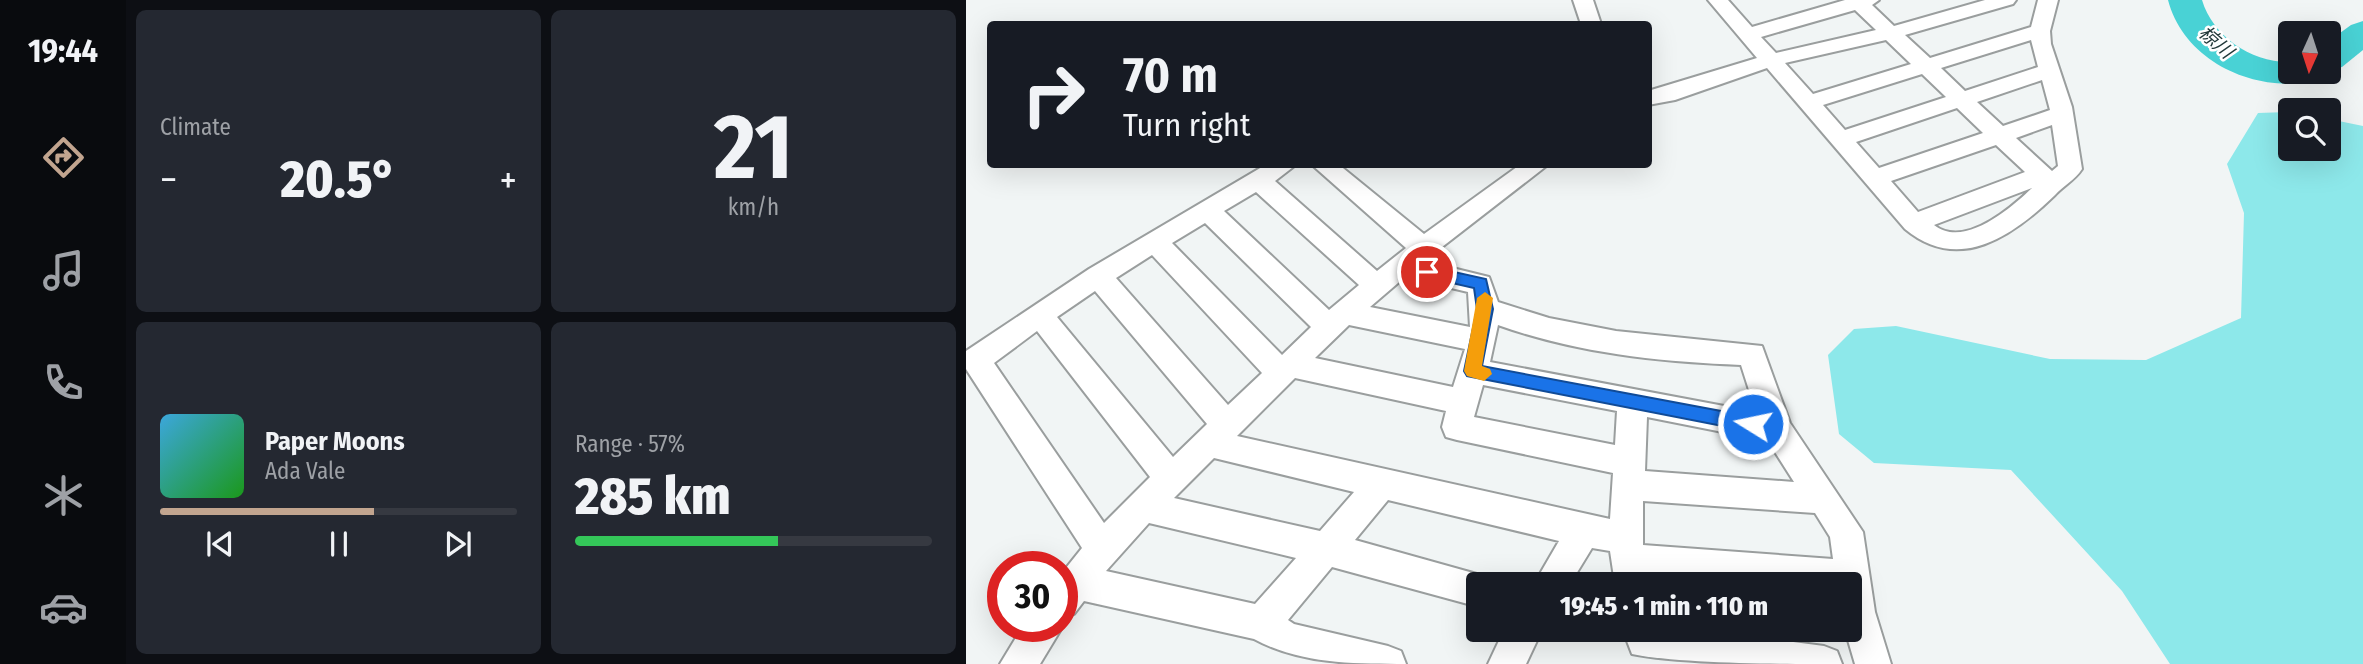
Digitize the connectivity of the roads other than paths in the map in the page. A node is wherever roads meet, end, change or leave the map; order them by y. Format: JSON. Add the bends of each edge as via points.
{"nodes":[{"id":1,"x":1583,"y":0,"type":"edge"},
{"id":2,"x":2006,"y":0,"type":"edge"},
{"id":3,"x":2048,"y":0,"type":"edge"},
{"id":4,"x":1861,"y":1,"type":"edge"},
{"id":5,"x":1727,"y":2,"type":"edge"},
{"id":6,"x":1590,"y":21,"type":"edge"},
{"id":7,"x":2040,"y":31,"type":"junction"},
{"id":8,"x":1891,"y":33,"type":"junction"},
{"id":9,"x":1748,"y":34,"type":"junction"},
{"id":10,"x":1771,"y":60,"type":"junction"},
{"id":11,"x":1927,"y":66,"type":"junction"},
{"id":12,"x":2048,"y":71,"type":"junction"},
{"id":13,"x":1652,"y":97,"type":"edge"},
{"id":14,"x":1962,"y":99,"type":"junction"},
{"id":15,"x":1806,"y":103,"type":"junction"},
{"id":16,"x":2062,"y":114,"type":"junction"},
{"id":17,"x":2000,"y":135,"type":"junction"},
{"id":18,"x":1840,"y":139,"type":"junction"},
{"id":19,"x":1279,"y":168,"type":"edge"},
{"id":20,"x":1327,"y":168,"type":"edge"},
{"id":21,"x":1533,"y":168,"type":"edge"},
{"id":22,"x":1874,"y":178,"type":"junction"},
{"id":23,"x":2046,"y":179,"type":"junction"},
{"id":24,"x":1258,"y":180,"type":"junction"},
{"id":25,"x":1206,"y":209,"type":"junction"},
{"id":26,"x":1914,"y":223,"type":"junction"},
{"id":27,"x":1154,"y":241,"type":"junction"},
{"id":28,"x":1423,"y":248,"type":"junction"},
{"id":29,"x":1400,"y":266,"type":"junction"},
{"id":30,"x":1098,"y":276,"type":"junction"},
{"id":31,"x":1376,"y":285,"type":"junction"},
{"id":32,"x":1485,"y":309,"type":"junction"},
{"id":33,"x":1039,"y":314,"type":"junction"},
{"id":34,"x":1336,"y":320,"type":"junction"},
{"id":35,"x":1480,"y":341,"type":"junction"},
{"id":36,"x":1285,"y":369,"type":"junction"},
{"id":37,"x":1473,"y":371,"type":"junction"},
{"id":38,"x":1461,"y":401,"type":"junction"},
{"id":39,"x":1633,"y":403,"type":"junction"},
{"id":40,"x":1777,"y":429,"type":"junction"},
{"id":41,"x":1217,"y":434,"type":"junction"},
{"id":42,"x":1630,"y":474,"type":"junction"},
{"id":43,"x":1171,"y":479,"type":"junction"},
{"id":44,"x":1381,"y":485,"type":"junction"},
{"id":45,"x":1825,"y":499,"type":"junction"},
{"id":46,"x":1143,"y":506,"type":"junction"},
{"id":47,"x":1584,"y":531,"type":"junction"},
{"id":48,"x":1102,"y":550,"type":"junction"},
{"id":49,"x":1327,"y":550,"type":"junction"},
{"id":50,"x":1628,"y":561,"type":"edge"},
{"id":51,"x":1558,"y":572,"type":"edge"},
{"id":52,"x":1773,"y":572,"type":"edge"},
{"id":53,"x":1851,"y":572,"type":"edge"},
{"id":54,"x":1078,"y":581,"type":"edge"},
{"id":55,"x":1466,"y":587,"type":"edge"},
{"id":56,"x":1078,"y":593,"type":"edge"},
{"id":57,"x":1262,"y":623,"type":"junction"},
{"id":58,"x":1862,"y":628,"type":"edge"},
{"id":59,"x":1034,"y":642,"type":"edge"},
{"id":60,"x":1518,"y":642,"type":"edge"},
{"id":61,"x":1645,"y":645,"type":"edge"},
{"id":62,"x":1018,"y":664,"type":"edge"},
{"id":63,"x":1388,"y":664,"type":"edge"},
{"id":64,"x":1506,"y":664,"type":"edge"},
{"id":65,"x":1824,"y":664,"type":"edge"},
{"id":66,"x":1873,"y":664,"type":"edge"}],
"edges":[{"from":1,"to":6,"type":"street"},
{"from":2,"to":8,"type":"street"},
{"from":3,"to":7,"type":"street"},
{"from":4,"to":8,"type":"street"},
{"from":4,"to":9,"type":"street"},
{"from":5,"to":9,"type":"street"},
{"from":7,"to":11,"type":"street"},
{"from":7,"to":12,"type":"street"},
{"from":8,"to":10,"type":"street"},
{"from":8,"to":11,"type":"street"},
{"from":9,"to":10,"type":"street"},
{"from":10,"to":13,"type":"street"},
{"from":10,"to":15,"type":"street"},
{"from":11,"to":14,"type":"street"},
{"from":11,"to":15,"type":"street"},
{"from":12,"to":14,"type":"street"},
{"from":12,"to":16,"type":"street"},
{"from":14,"to":17,"type":"street"},
{"from":14,"to":18,"type":"street"},
{"from":15,"to":18,"type":"street"},
{"from":16,"to":17,"type":"street"},
{"from":16,"to":23,"type":"street","via":[[2070,169]]},
{"from":17,"to":22,"type":"street"},
{"from":17,"to":23,"type":"street"},
{"from":18,"to":22,"type":"street"},
{"from":19,"to":24,"type":"street"},
{"from":20,"to":28,"type":"street"},
{"from":21,"to":28,"type":"street"},
{"from":22,"to":26,"type":"street"},
{"from":23,"to":26,"type":"street"},
{"from":23,"to":26,"type":"street","via":[[2011,219],[1956,243],[1938,241]]},
{"from":24,"to":25,"type":"street"},
{"from":24,"to":31,"type":"street"},
{"from":25,"to":27,"type":"street"},
{"from":25,"to":34,"type":"street"},
{"from":27,"to":30,"type":"street"},
{"from":27,"to":36,"type":"street"},
{"from":28,"to":29,"type":"street"},
{"from":29,"to":31,"type":"street"},
{"from":29,"to":32,"type":"street","via":[[1480,284]]},
{"from":30,"to":33,"type":"street"},
{"from":30,"to":41,"type":"street"},
{"from":31,"to":34,"type":"street"},
{"from":32,"to":35,"type":"street"},
{"from":32,"to":40,"type":"street","via":[[1518,322],[1668,351],[1752,354]]},
{"from":33,"to":43,"type":"street"},
{"from":33,"to":48,"type":"street","via":[[976,360]]},
{"from":34,"to":35,"type":"street"},
{"from":34,"to":36,"type":"street"},
{"from":35,"to":37,"type":"street"},
{"from":36,"to":38,"type":"street"},
{"from":36,"to":41,"type":"street"},
{"from":37,"to":38,"type":"street"},
{"from":37,"to":39,"type":"street"},
{"from":38,"to":42,"type":"street","via":[[1457,427]]},
{"from":39,"to":40,"type":"street"},
{"from":39,"to":42,"type":"street"},
{"from":40,"to":45,"type":"street"},
{"from":41,"to":43,"type":"street"},
{"from":41,"to":44,"type":"street"},
{"from":42,"to":45,"type":"street"},
{"from":42,"to":50,"type":"street"},
{"from":43,"to":46,"type":"street"},
{"from":44,"to":47,"type":"street"},
{"from":44,"to":49,"type":"street"},
{"from":45,"to":53,"type":"street","via":[[1846,532]]},
{"from":46,"to":48,"type":"street"},
{"from":46,"to":49,"type":"street"},
{"from":47,"to":50,"type":"street"},
{"from":47,"to":51,"type":"street"},
{"from":48,"to":54,"type":"street"},
{"from":49,"to":55,"type":"street"},
{"from":49,"to":57,"type":"street"},
{"from":50,"to":52,"type":"street"},
{"from":56,"to":57,"type":"street"},
{"from":57,"to":63,"type":"street","via":[[1286,640]]},
{"from":58,"to":66,"type":"street"},
{"from":59,"to":62,"type":"street"},
{"from":60,"to":64,"type":"street"},
{"from":61,"to":65,"type":"street"}]}
